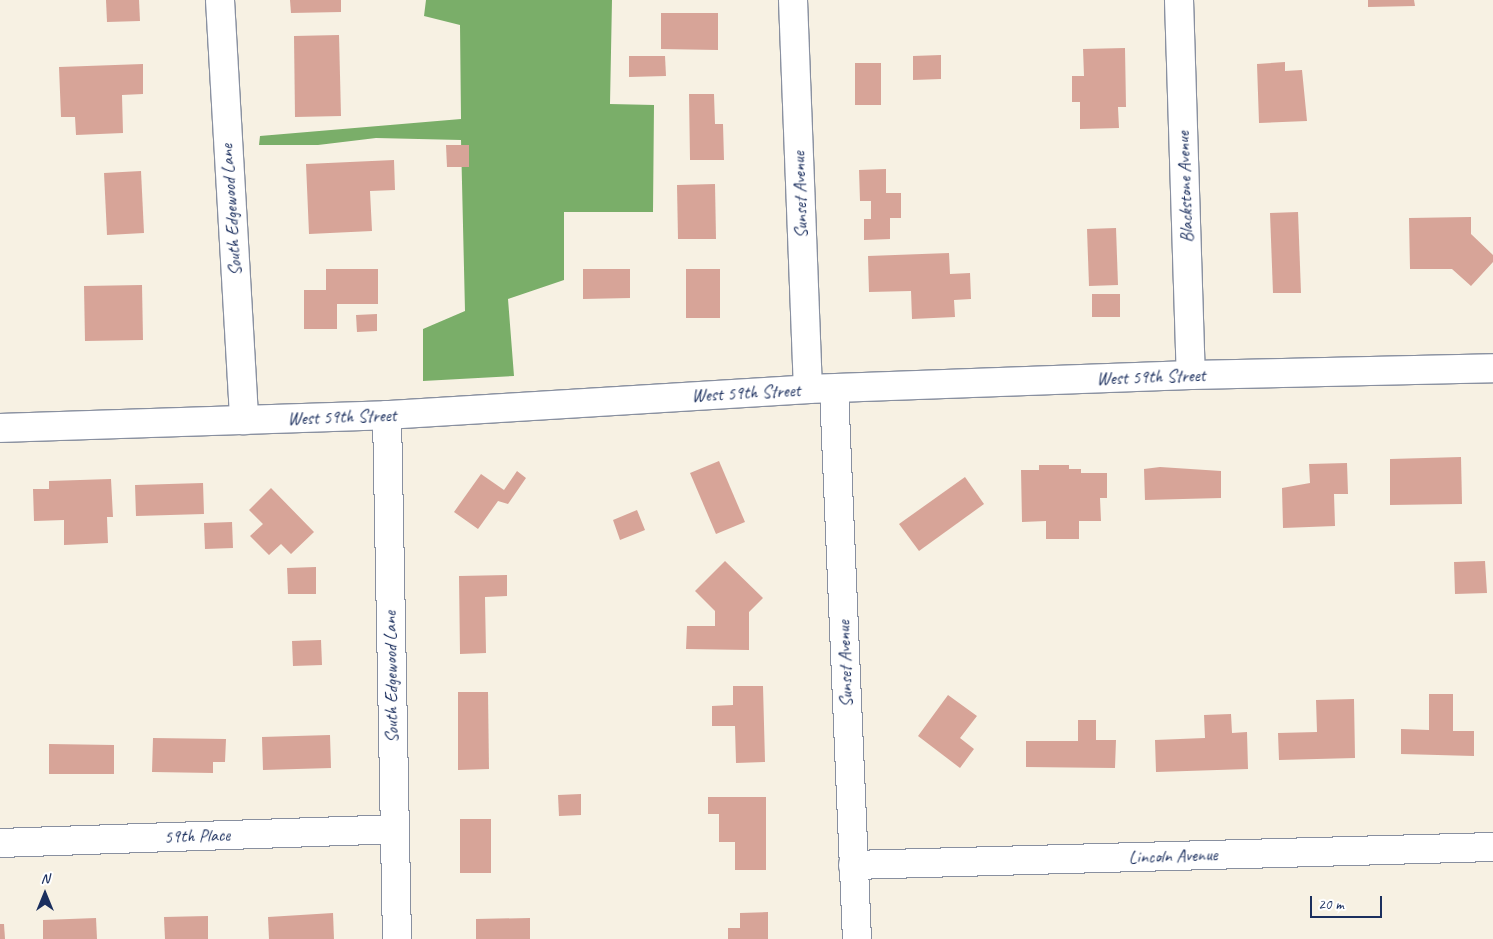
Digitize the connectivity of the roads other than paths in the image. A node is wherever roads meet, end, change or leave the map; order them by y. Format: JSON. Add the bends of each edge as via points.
{"nodes":[{"id":1,"x":220,"y":0,"type":"edge"},
{"id":2,"x":793,"y":0,"type":"edge"},
{"id":3,"x":1179,"y":0,"type":"edge"},
{"id":4,"x":1493,"y":368,"type":"edge"},
{"id":5,"x":1191,"y":375,"type":"junction"},
{"id":6,"x":821,"y":389,"type":"junction"},
{"id":7,"x":387,"y":415,"type":"junction"},
{"id":8,"x":244,"y":420,"type":"junction"},
{"id":9,"x":0,"y":428,"type":"edge"},
{"id":10,"x":394,"y":829,"type":"junction"},
{"id":11,"x":0,"y":843,"type":"edge"},
{"id":12,"x":1493,"y":847,"type":"edge"},
{"id":13,"x":853,"y":865,"type":"junction"},
{"id":14,"x":397,"y":939,"type":"edge"},
{"id":15,"x":857,"y":939,"type":"edge"}],
"edges":[{"from":1,"to":8,"type":"street","name":"South Edgewood Lane"},
{"from":2,"to":6,"type":"street","name":"Sunset Avenue"},
{"from":3,"to":5,"type":"street","name":"Blackstone Avenue"},
{"from":4,"to":5,"type":"street","name":"West 59th Street"},
{"from":5,"to":6,"type":"street","name":"West 59th Street"},
{"from":6,"to":7,"type":"street","name":"West 59th Street"},
{"from":6,"to":13,"type":"street","name":"Sunset Avenue"},
{"from":7,"to":8,"type":"street","name":"West 59th Street"},
{"from":7,"to":10,"type":"street","name":"South Edgewood Lane"},
{"from":8,"to":9,"type":"street","name":"West 59th Street"},
{"from":10,"to":11,"type":"street","name":"59th Place"},
{"from":10,"to":14,"type":"street","name":"South Edgewood Lane"},
{"from":12,"to":13,"type":"street","name":"Lincoln Avenue"},
{"from":13,"to":15,"type":"street","name":"Sunset Avenue"}]}
